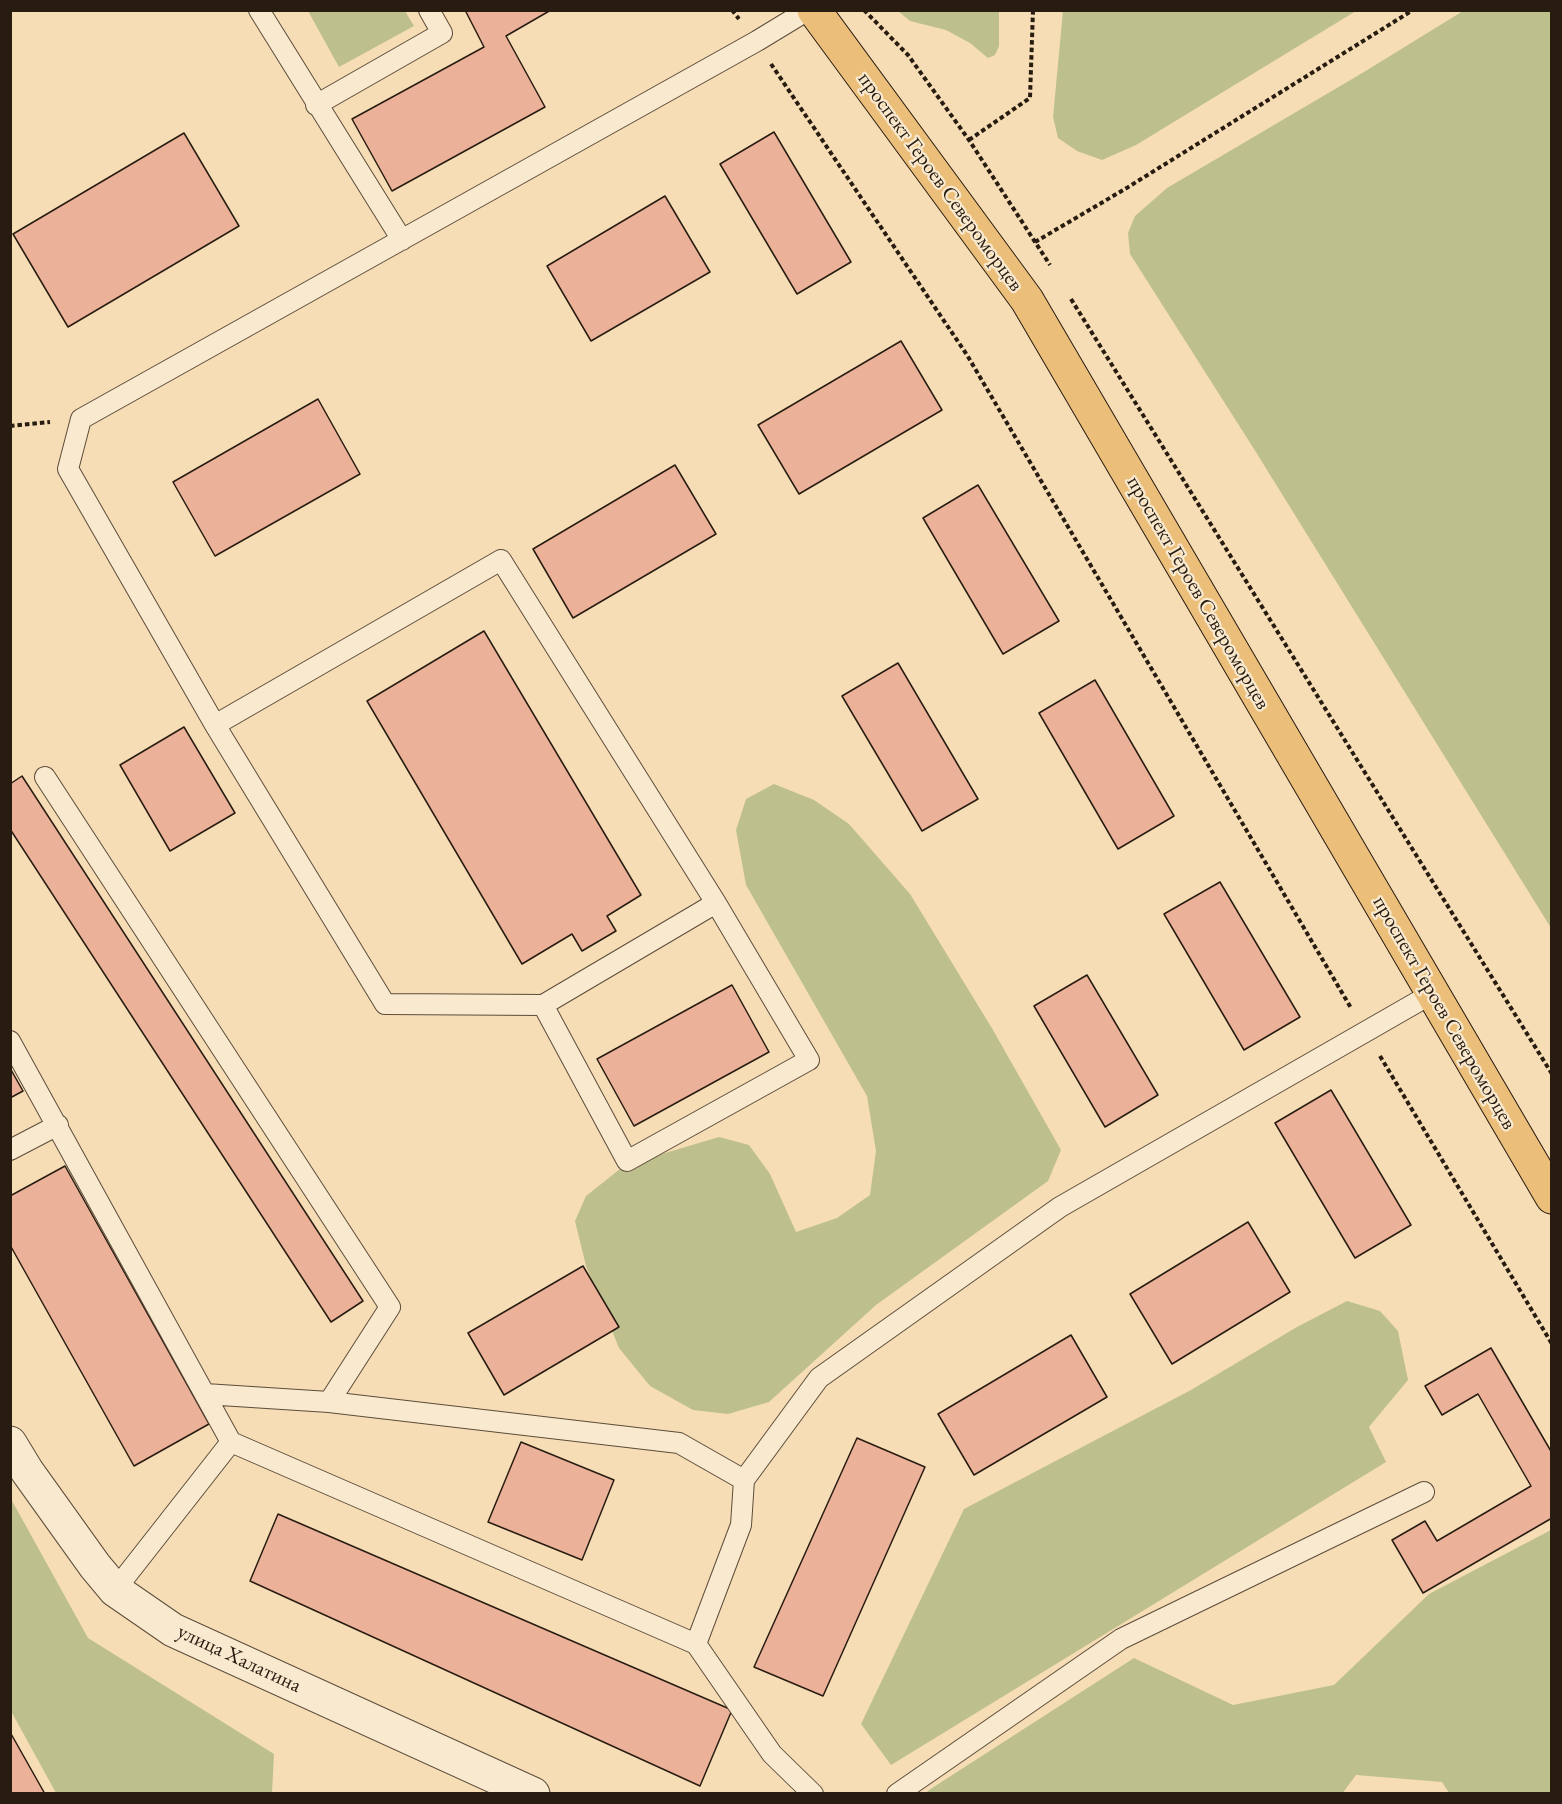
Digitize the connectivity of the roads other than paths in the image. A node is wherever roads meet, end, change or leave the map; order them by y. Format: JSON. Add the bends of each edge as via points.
{"nodes":[{"id":1,"x":259,"y":10,"type":"edge"},
{"id":2,"x":429,"y":10,"type":"edge"},
{"id":3,"x":808,"y":10,"type":"edge"},
{"id":4,"x":814,"y":10,"type":"edge"},
{"id":5,"x":316,"y":105,"type":"junction"},
{"id":6,"x":402,"y":240,"type":"junction"},
{"id":7,"x":215,"y":725,"type":"junction"},
{"id":8,"x":45,"y":777,"type":"dead end"},
{"id":9,"x":716,"y":903,"type":"junction"},
{"id":10,"x":1433,"y":993,"type":"junction"},
{"id":11,"x":543,"y":1005,"type":"junction"},
{"id":12,"x":10,"y":1041,"type":"edge"},
{"id":13,"x":58,"y":1125,"type":"junction"},
{"id":14,"x":10,"y":1150,"type":"edge"},
{"id":15,"x":1551,"y":1197,"type":"edge"},
{"id":16,"x":206,"y":1394,"type":"junction"},
{"id":17,"x":329,"y":1402,"type":"junction"},
{"id":18,"x":231,"y":1442,"type":"junction"},
{"id":19,"x":10,"y":1443,"type":"edge"},
{"id":20,"x":744,"y":1480,"type":"junction"},
{"id":21,"x":1424,"y":1492,"type":"dead end"},
{"id":22,"x":115,"y":1590,"type":"junction"},
{"id":23,"x":696,"y":1644,"type":"junction"},
{"id":24,"x":533,"y":1794,"type":"edge"},
{"id":25,"x":813,"y":1794,"type":"edge"},
{"id":26,"x":897,"y":1794,"type":"edge"}],
"edges":[{"from":1,"to":5,"type":"lane"},
{"from":2,"to":5,"type":"lane","via":[[442,33]]},
{"from":3,"to":6,"type":"lane"},
{"from":4,"to":10,"type":"main road","name":"проспект Героев Североморцев","via":[[1027,300]]},
{"from":5,"to":6,"type":"lane"},
{"from":6,"to":7,"type":"lane","via":[[81,419],[68,469]]},
{"from":7,"to":9,"type":"lane","via":[[501,560]]},
{"from":7,"to":11,"type":"lane","via":[[385,1004]]},
{"from":8,"to":17,"type":"lane","via":[[390,1307]]},
{"from":9,"to":11,"type":"lane"},
{"from":9,"to":11,"type":"lane","via":[[809,1059],[627,1161]]},
{"from":10,"to":15,"type":"main road","name":"проспект Героев Североморцев"},
{"from":10,"to":20,"type":"lane","via":[[1060,1207],[819,1378]]},
{"from":12,"to":13,"type":"lane"},
{"from":13,"to":14,"type":"lane"},
{"from":13,"to":16,"type":"lane"},
{"from":16,"to":17,"type":"lane"},
{"from":16,"to":18,"type":"lane"},
{"from":17,"to":20,"type":"lane","via":[[680,1443]]},
{"from":18,"to":22,"type":"lane"},
{"from":18,"to":23,"type":"lane"},
{"from":19,"to":22,"type":"street","name":"улица Халатина"},
{"from":20,"to":23,"type":"lane","via":[[741,1525]]},
{"from":21,"to":26,"type":"lane","via":[[1120,1639]]},
{"from":22,"to":24,"type":"street","name":"улица Халатина","via":[[173,1630]]},
{"from":23,"to":25,"type":"lane","via":[[772,1754]]}]}
